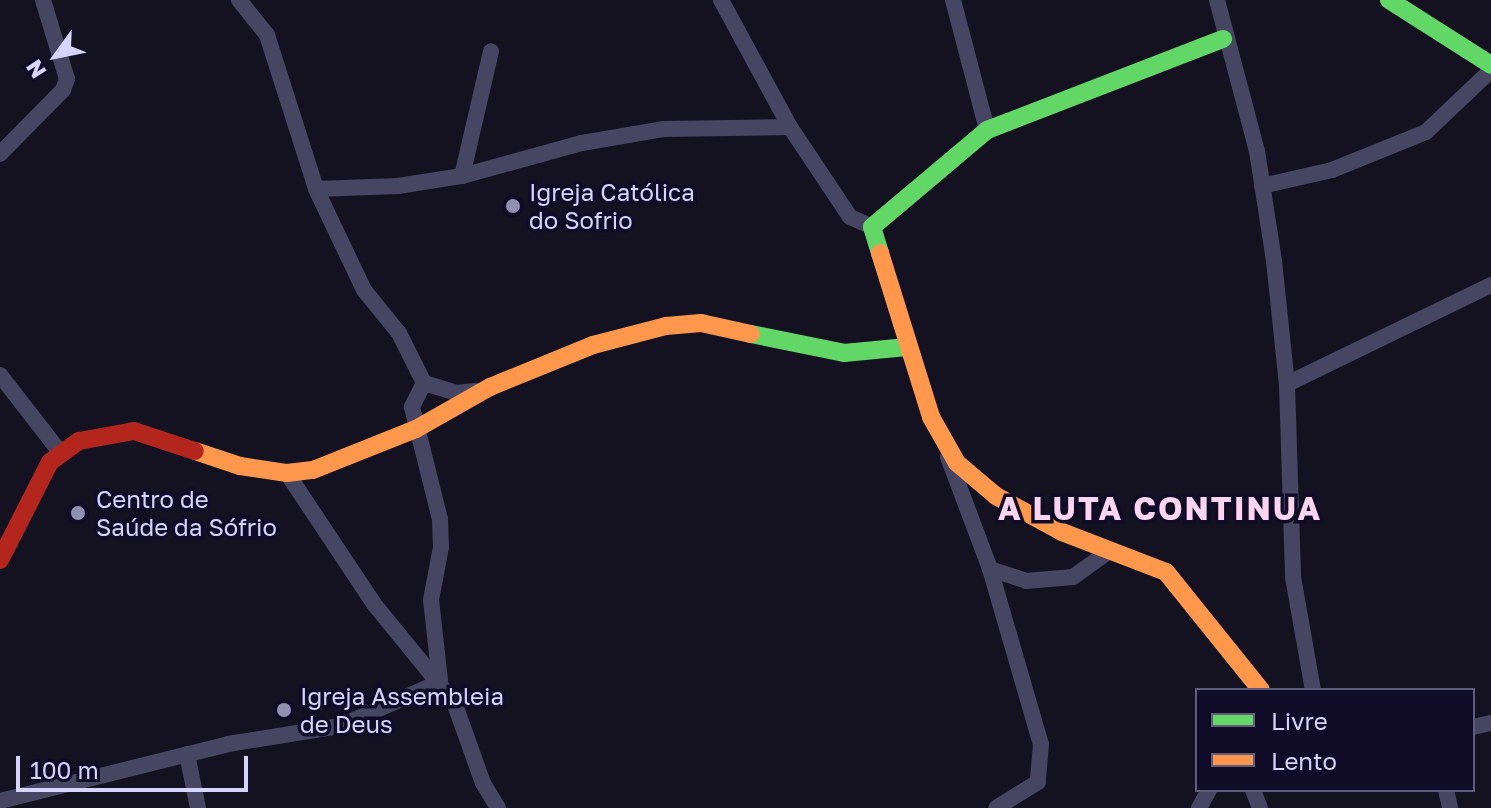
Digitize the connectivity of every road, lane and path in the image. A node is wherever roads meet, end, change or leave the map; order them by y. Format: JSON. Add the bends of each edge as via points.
{"nodes":[{"id":1,"x":43,"y":0,"type":"edge"},
{"id":2,"x":239,"y":0,"type":"edge"},
{"id":3,"x":721,"y":0,"type":"edge"},
{"id":4,"x":953,"y":0,"type":"edge"},
{"id":5,"x":1217,"y":0,"type":"edge"},
{"id":6,"x":1389,"y":0,"type":"edge"},
{"id":7,"x":1223,"y":39,"type":"junction"},
{"id":8,"x":491,"y":51,"type":"dead end"},
{"id":9,"x":1491,"y":67,"type":"edge"},
{"id":10,"x":790,"y":127,"type":"junction"},
{"id":11,"x":987,"y":130,"type":"junction"},
{"id":12,"x":0,"y":154,"type":"edge"},
{"id":13,"x":462,"y":176,"type":"junction"},
{"id":14,"x":1262,"y":186,"type":"junction"},
{"id":15,"x":316,"y":189,"type":"junction"},
{"id":16,"x":872,"y":227,"type":"junction"},
{"id":17,"x":1491,"y":285,"type":"edge"},
{"id":18,"x":907,"y":347,"type":"junction"},
{"id":19,"x":0,"y":375,"type":"edge"},
{"id":20,"x":424,"y":383,"type":"junction"},
{"id":21,"x":1287,"y":384,"type":"junction"},
{"id":22,"x":490,"y":387,"type":"junction"},
{"id":23,"x":416,"y":429,"type":"junction"},
{"id":24,"x":942,"y":440,"type":"junction"},
{"id":25,"x":60,"y":452,"type":"junction"},
{"id":26,"x":287,"y":473,"type":"junction"},
{"id":27,"x":1108,"y":552,"type":"junction"},
{"id":28,"x":0,"y":560,"type":"edge"},
{"id":29,"x":990,"y":569,"type":"junction"},
{"id":30,"x":440,"y":682,"type":"junction"},
{"id":31,"x":1259,"y":688,"type":"edge"},
{"id":32,"x":1313,"y":688,"type":"edge"},
{"id":33,"x":187,"y":754,"type":"junction"},
{"id":34,"x":0,"y":801,"type":"edge"},
{"id":35,"x":198,"y":808,"type":"edge"},
{"id":36,"x":498,"y":808,"type":"edge"},
{"id":37,"x":996,"y":808,"type":"edge"}],
"edges":[{"from":1,"to":12,"type":"street","via":[[64,54],[67,79],[63,90]]},
{"from":2,"to":15,"type":"street","via":[[267,35]]},
{"from":3,"to":10,"type":"street"},
{"from":4,"to":11,"type":"street"},
{"from":5,"to":7,"type":"street"},
{"from":6,"to":9,"type":"street"},
{"from":7,"to":11,"type":"street"},
{"from":7,"to":14,"type":"street"},
{"from":8,"to":13,"type":"street"},
{"from":9,"to":14,"type":"street","via":[[1426,132],[1332,170]]},
{"from":10,"to":13,"type":"street","via":[[625,134]]},
{"from":10,"to":16,"type":"street","via":[[850,217]]},
{"from":11,"to":16,"type":"street"},
{"from":13,"to":15,"type":"street","via":[[398,186]]},
{"from":14,"to":21,"type":"street"},
{"from":15,"to":20,"type":"street","via":[[364,290],[399,333]]},
{"from":16,"to":18,"type":"street"},
{"from":17,"to":21,"type":"street"},
{"from":18,"to":22,"type":"street","via":[[844,353],[701,323],[666,326],[593,345]]},
{"from":18,"to":24,"type":"street"},
{"from":19,"to":25,"type":"street"},
{"from":20,"to":22,"type":"street","via":[[456,393]]},
{"from":20,"to":23,"type":"street","via":[[412,407]]},
{"from":21,"to":32,"type":"street","via":[[1293,577]]},
{"from":22,"to":23,"type":"street"},
{"from":23,"to":26,"type":"street","via":[[313,470]]},
{"from":23,"to":30,"type":"street","via":[[440,519],[431,600]]},
{"from":24,"to":27,"type":"street","via":[[957,463],[996,496]]},
{"from":24,"to":29,"type":"street"},
{"from":25,"to":26,"type":"street","via":[[90,437],[134,431],[240,466]]},
{"from":25,"to":28,"type":"street","via":[[42,473]]},
{"from":26,"to":30,"type":"street","via":[[374,604]]},
{"from":27,"to":29,"type":"street","via":[[1073,577],[1026,581]]},
{"from":27,"to":31,"type":"street","via":[[1146,562],[1174,579]]},
{"from":29,"to":37,"type":"street","via":[[1041,744],[1038,782]]},
{"from":30,"to":33,"type":"street","via":[[340,726]]},
{"from":30,"to":36,"type":"street","via":[[454,702],[483,783]]},
{"from":33,"to":34,"type":"street"},
{"from":33,"to":35,"type":"street"}]}
